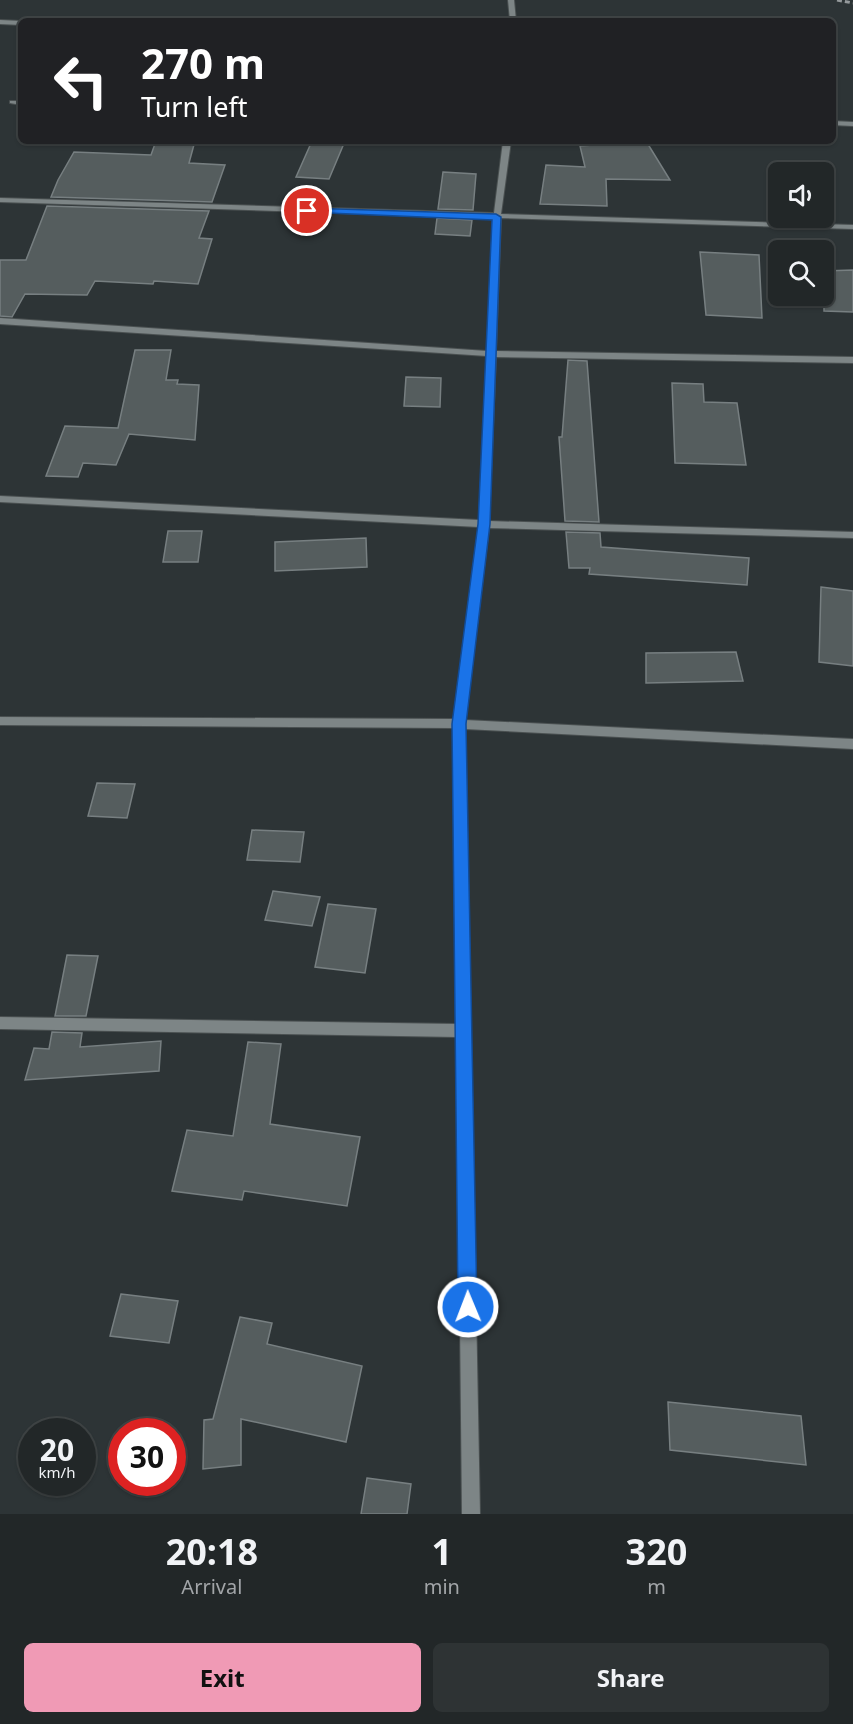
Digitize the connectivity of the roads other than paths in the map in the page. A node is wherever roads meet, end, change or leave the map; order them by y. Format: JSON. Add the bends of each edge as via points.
{"nodes":[{"id":1,"x":511,"y":0,"type":"edge"},
{"id":2,"x":513,"y":18,"type":"edge"},
{"id":3,"x":0,"y":22,"type":"edge"},
{"id":4,"x":18,"y":22,"type":"edge"},
{"id":5,"x":12,"y":102,"type":"dead end"},
{"id":6,"x":18,"y":103,"type":"edge"},
{"id":7,"x":836,"y":123,"type":"edge"},
{"id":8,"x":853,"y":124,"type":"edge"},
{"id":9,"x":507,"y":144,"type":"edge"},
{"id":10,"x":0,"y":200,"type":"edge"},
{"id":11,"x":496,"y":217,"type":"junction"},
{"id":12,"x":853,"y":227,"type":"edge"},
{"id":13,"x":0,"y":321,"type":"edge"},
{"id":14,"x":491,"y":354,"type":"junction"},
{"id":15,"x":853,"y":360,"type":"edge"},
{"id":16,"x":0,"y":499,"type":"edge"},
{"id":17,"x":484,"y":524,"type":"junction"},
{"id":18,"x":853,"y":535,"type":"edge"},
{"id":19,"x":0,"y":721,"type":"edge"},
{"id":20,"x":459,"y":724,"type":"junction"},
{"id":21,"x":853,"y":744,"type":"edge"},
{"id":22,"x":0,"y":1023,"type":"edge"},
{"id":23,"x":463,"y":1031,"type":"junction"},
{"id":24,"x":471,"y":1514,"type":"edge"}],
"edges":[{"from":1,"to":2,"type":"street"},
{"from":3,"to":4,"type":"street"},
{"from":5,"to":6,"type":"street"},
{"from":7,"to":8,"type":"street"},
{"from":9,"to":11,"type":"street"},
{"from":10,"to":11,"type":"street"},
{"from":11,"to":12,"type":"street"},
{"from":11,"to":14,"type":"street"},
{"from":13,"to":14,"type":"street"},
{"from":14,"to":15,"type":"street"},
{"from":14,"to":17,"type":"street"},
{"from":16,"to":17,"type":"street"},
{"from":17,"to":18,"type":"street"},
{"from":17,"to":20,"type":"street"},
{"from":19,"to":20,"type":"street"},
{"from":20,"to":21,"type":"street"},
{"from":20,"to":23,"type":"street"},
{"from":22,"to":23,"type":"street"},
{"from":23,"to":24,"type":"street"}]}
